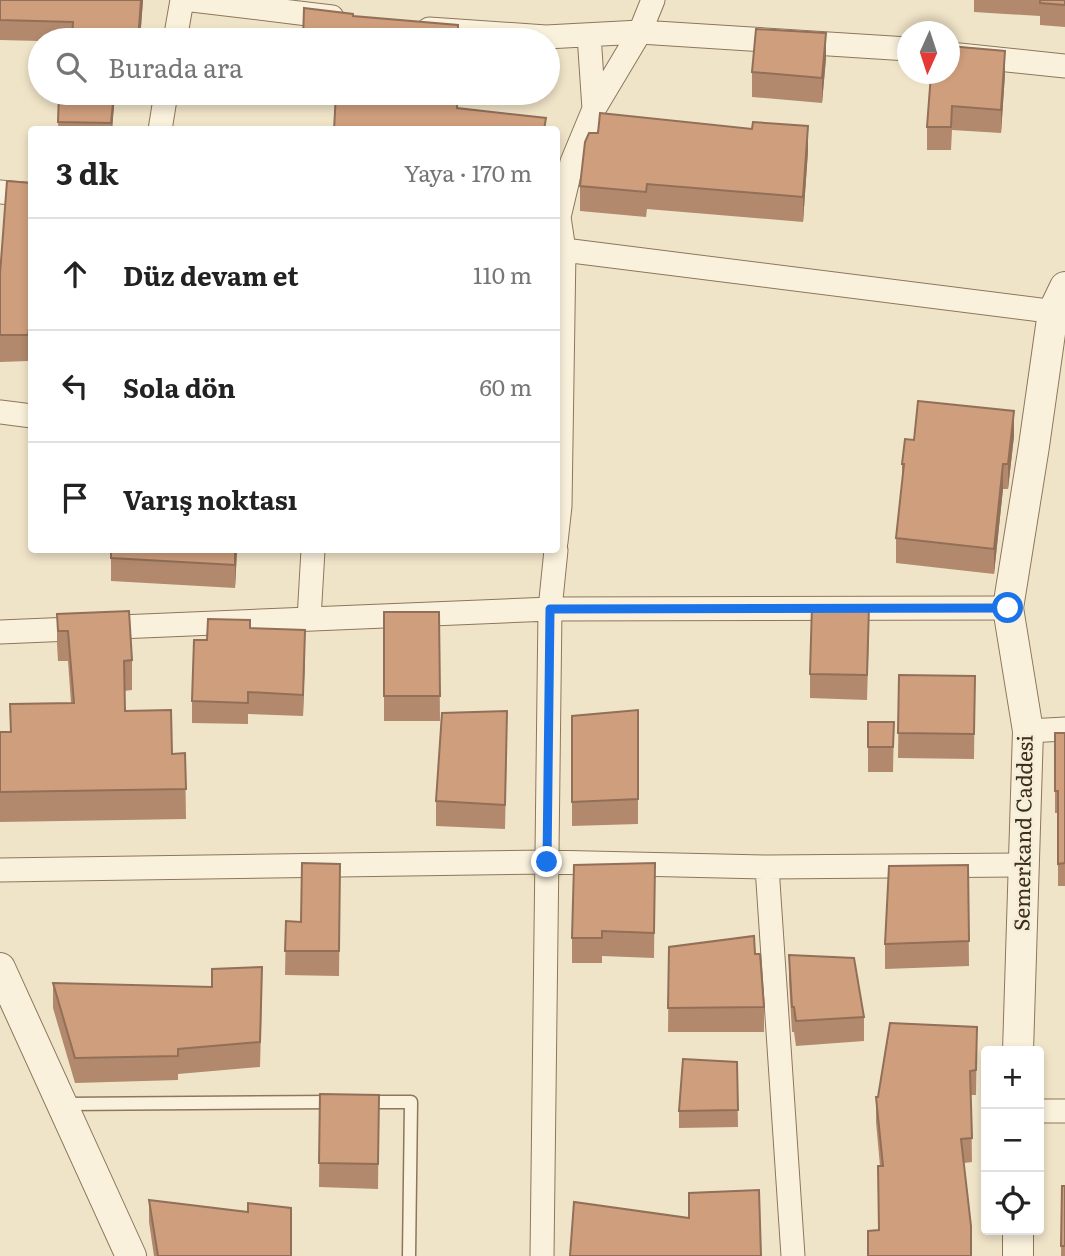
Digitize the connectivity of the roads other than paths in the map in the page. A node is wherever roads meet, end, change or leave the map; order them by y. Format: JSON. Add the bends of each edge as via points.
{"nodes":[{"id":1,"x":182,"y":0,"type":"edge"},
{"id":2,"x":192,"y":0,"type":"edge"},
{"id":3,"x":653,"y":0,"type":"edge"},
{"id":4,"x":353,"y":20,"type":"edge"},
{"id":5,"x":406,"y":26,"type":"edge"},
{"id":6,"x":177,"y":28,"type":"edge"},
{"id":7,"x":431,"y":28,"type":"edge"},
{"id":8,"x":640,"y":32,"type":"junction"},
{"id":9,"x":589,"y":35,"type":"junction"},
{"id":10,"x":560,"y":36,"type":"edge"},
{"id":11,"x":897,"y":48,"type":"edge"},
{"id":12,"x":960,"y":55,"type":"edge"},
{"id":13,"x":1065,"y":66,"type":"edge"},
{"id":14,"x":164,"y":105,"type":"edge"},
{"id":15,"x":594,"y":109,"type":"junction"},
{"id":16,"x":161,"y":126,"type":"edge"},
{"id":17,"x":0,"y":192,"type":"edge"},
{"id":18,"x":28,"y":195,"type":"edge"},
{"id":19,"x":560,"y":213,"type":"edge"},
{"id":20,"x":560,"y":250,"type":"edge"},
{"id":21,"x":1061,"y":304,"type":"edge"},
{"id":22,"x":0,"y":412,"type":"edge"},
{"id":23,"x":28,"y":415,"type":"edge"},
{"id":24,"x":560,"y":506,"type":"edge"},
{"id":25,"x":313,"y":553,"type":"edge"},
{"id":26,"x":556,"y":553,"type":"edge"},
{"id":27,"x":1008,"y":608,"type":"junction"},
{"id":28,"x":550,"y":609,"type":"junction"},
{"id":29,"x":309,"y":619,"type":"junction"},
{"id":30,"x":0,"y":632,"type":"edge"},
{"id":31,"x":1065,"y":729,"type":"edge"},
{"id":32,"x":1028,"y":731,"type":"junction"},
{"id":33,"x":547,"y":862,"type":"junction"},
{"id":34,"x":1024,"y":865,"type":"junction"},
{"id":35,"x":767,"y":867,"type":"junction"},
{"id":36,"x":0,"y":870,"type":"edge"},
{"id":37,"x":0,"y":968,"type":"edge"},
{"id":38,"x":1018,"y":1046,"type":"edge"},
{"id":39,"x":62,"y":1104,"type":"junction"},
{"id":40,"x":1044,"y":1111,"type":"edge"},
{"id":41,"x":1065,"y":1111,"type":"edge"},
{"id":42,"x":1018,"y":1235,"type":"edge"},
{"id":43,"x":131,"y":1256,"type":"edge"},
{"id":44,"x":409,"y":1256,"type":"edge"},
{"id":45,"x":542,"y":1256,"type":"edge"},
{"id":46,"x":793,"y":1256,"type":"edge"},
{"id":47,"x":1018,"y":1256,"type":"edge"}],
"edges":[{"from":1,"to":6,"type":"street"},
{"from":2,"to":4,"type":"street"},
{"from":3,"to":8,"type":"street"},
{"from":5,"to":7,"type":"street"},
{"from":8,"to":9,"type":"street"},
{"from":8,"to":11,"type":"street"},
{"from":8,"to":15,"type":"street"},
{"from":9,"to":10,"type":"street"},
{"from":9,"to":15,"type":"street"},
{"from":12,"to":13,"type":"street"},
{"from":14,"to":16,"type":"street"},
{"from":15,"to":19,"type":"street","via":[[572,162]]},
{"from":17,"to":18,"type":"street"},
{"from":20,"to":21,"type":"street"},
{"from":20,"to":24,"type":"street"},
{"from":21,"to":27,"type":"street","name":"Semerkand Caddesi"},
{"from":22,"to":23,"type":"street"},
{"from":25,"to":29,"type":"street"},
{"from":26,"to":28,"type":"street"},
{"from":27,"to":28,"type":"street"},
{"from":27,"to":32,"type":"street","name":"Semerkand Caddesi"},
{"from":28,"to":29,"type":"street"},
{"from":28,"to":33,"type":"street"},
{"from":29,"to":30,"type":"street"},
{"from":31,"to":32,"type":"street"},
{"from":32,"to":34,"type":"street","name":"Semerkand Caddesi"},
{"from":33,"to":35,"type":"street"},
{"from":33,"to":36,"type":"street"},
{"from":33,"to":45,"type":"street"},
{"from":34,"to":35,"type":"street"},
{"from":34,"to":38,"type":"street","name":"Semerkand Caddesi"},
{"from":35,"to":46,"type":"street"},
{"from":37,"to":39,"type":"street"},
{"from":39,"to":43,"type":"street"},
{"from":39,"to":44,"type":"lane","via":[[411,1102]]},
{"from":40,"to":41,"type":"street"},
{"from":42,"to":47,"type":"street"}]}
